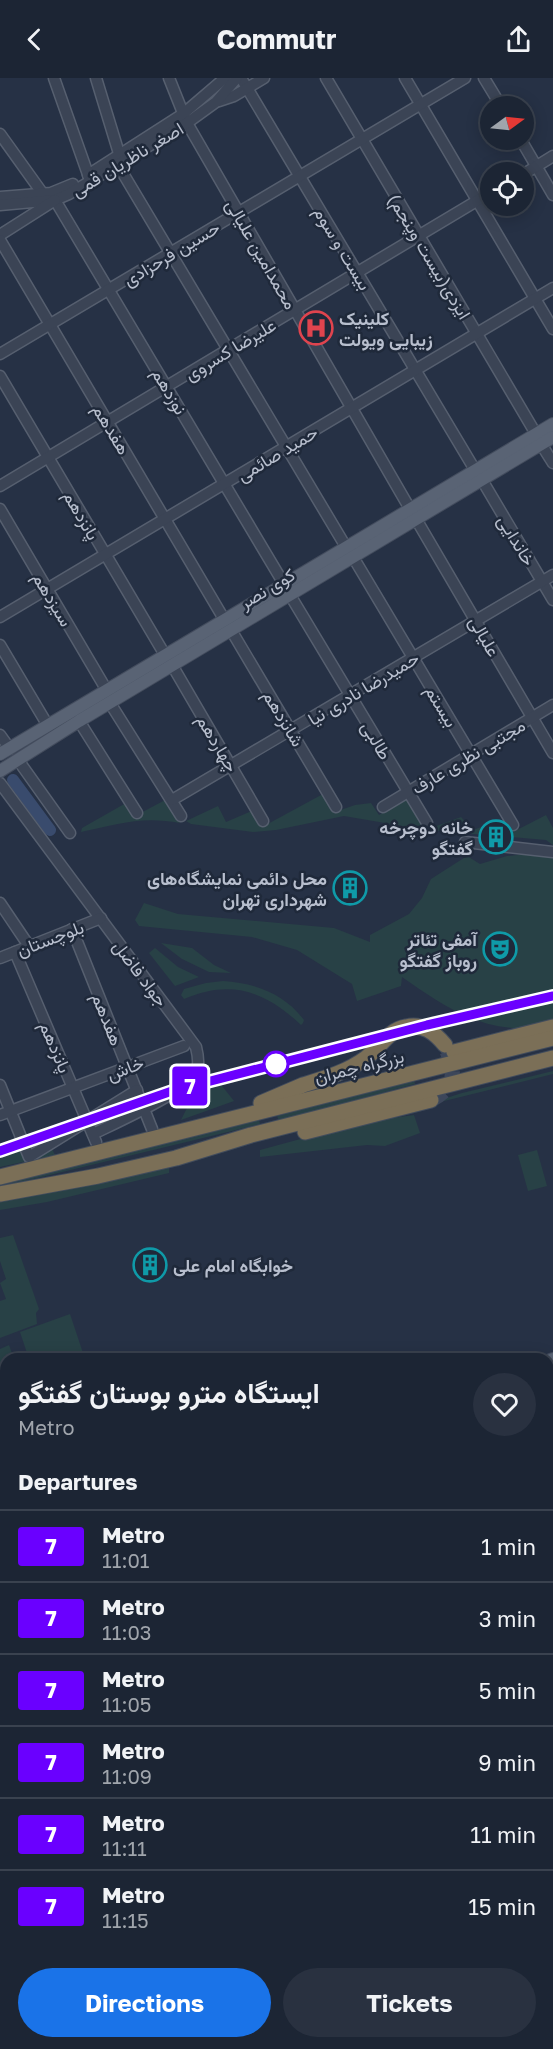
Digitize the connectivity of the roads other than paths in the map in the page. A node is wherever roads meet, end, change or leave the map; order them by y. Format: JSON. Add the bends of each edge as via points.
{"nodes":[{"id":1,"x":54,"y":78,"type":"edge"},
{"id":2,"x":96,"y":78,"type":"edge"},
{"id":3,"x":169,"y":78,"type":"edge"},
{"id":4,"x":225,"y":78,"type":"edge"},
{"id":5,"x":239,"y":78,"type":"edge"},
{"id":6,"x":264,"y":78,"type":"edge"},
{"id":7,"x":326,"y":78,"type":"edge"},
{"id":8,"x":405,"y":78,"type":"edge"},
{"id":9,"x":465,"y":78,"type":"edge"},
{"id":10,"x":484,"y":78,"type":"edge"},
{"id":11,"x":247,"y":88,"type":"junction"},
{"id":12,"x":495,"y":96,"type":"edge"},
{"id":13,"x":216,"y":102,"type":"junction"},
{"id":14,"x":421,"y":105,"type":"junction"},
{"id":15,"x":185,"y":119,"type":"junction"},
{"id":16,"x":0,"y":134,"type":"edge"},
{"id":17,"x":362,"y":140,"type":"junction"},
{"id":18,"x":526,"y":150,"type":"edge"},
{"id":19,"x":553,"y":156,"type":"edge"},
{"id":20,"x":120,"y":161,"type":"junction"},
{"id":21,"x":536,"y":166,"type":"junction"},
{"id":22,"x":300,"y":176,"type":"junction"},
{"id":23,"x":89,"y":178,"type":"junction"},
{"id":24,"x":43,"y":194,"type":"junction"},
{"id":25,"x":553,"y":195,"type":"edge"},
{"id":26,"x":0,"y":197,"type":"edge"},
{"id":27,"x":480,"y":199,"type":"edge"},
{"id":28,"x":55,"y":200,"type":"junction"},
{"id":29,"x":477,"y":201,"type":"junction"},
{"id":30,"x":0,"y":205,"type":"edge"},
{"id":31,"x":238,"y":213,"type":"junction"},
{"id":32,"x":0,"y":237,"type":"edge"},
{"id":33,"x":418,"y":237,"type":"junction"},
{"id":34,"x":171,"y":253,"type":"junction"},
{"id":35,"x":357,"y":273,"type":"junction"},
{"id":36,"x":553,"y":288,"type":"edge"},
{"id":37,"x":110,"y":289,"type":"junction"},
{"id":38,"x":535,"y":299,"type":"junction"},
{"id":39,"x":295,"y":310,"type":"junction"},
{"id":40,"x":50,"y":324,"type":"junction"},
{"id":41,"x":553,"y":329,"type":"edge"},
{"id":42,"x":476,"y":334,"type":"junction"},
{"id":43,"x":228,"y":350,"type":"junction"},
{"id":44,"x":0,"y":354,"type":"edge"},
{"id":45,"x":415,"y":370,"type":"junction"},
{"id":46,"x":0,"y":376,"type":"edge"},
{"id":47,"x":168,"y":386,"type":"junction"},
{"id":48,"x":352,"y":408,"type":"junction"},
{"id":49,"x":108,"y":422,"type":"junction"},
{"id":50,"x":553,"y":424,"type":"edge"},
{"id":51,"x":553,"y":437,"type":"edge"},
{"id":52,"x":539,"y":439,"type":"junction"},
{"id":53,"x":286,"y":447,"type":"junction"},
{"id":54,"x":48,"y":457,"type":"junction"},
{"id":55,"x":553,"y":463,"type":"edge"},
{"id":56,"x":478,"y":475,"type":"junction"},
{"id":57,"x":225,"y":483,"type":"junction"},
{"id":58,"x":0,"y":486,"type":"edge"},
{"id":59,"x":0,"y":509,"type":"edge"},
{"id":60,"x":413,"y":514,"type":"junction"},
{"id":61,"x":165,"y":519,"type":"junction"},
{"id":62,"x":350,"y":552,"type":"junction"},
{"id":63,"x":105,"y":555,"type":"junction"},
{"id":64,"x":553,"y":575,"type":"edge"},
{"id":65,"x":542,"y":581,"type":"junction"},
{"id":66,"x":47,"y":589,"type":"junction"},
{"id":67,"x":287,"y":589,"type":"junction"},
{"id":68,"x":553,"y":600,"type":"edge"},
{"id":69,"x":0,"y":617,"type":"edge"},
{"id":70,"x":476,"y":621,"type":"junction"},
{"id":71,"x":228,"y":625,"type":"junction"},
{"id":72,"x":0,"y":645,"type":"edge"},
{"id":73,"x":413,"y":658,"type":"junction"},
{"id":74,"x":168,"y":660,"type":"junction"},
{"id":75,"x":106,"y":689,"type":"junction"},
{"id":76,"x":350,"y":695,"type":"junction"},
{"id":77,"x":110,"y":703,"type":"junction"},
{"id":78,"x":553,"y":705,"type":"edge"},
{"id":79,"x":532,"y":717,"type":"junction"},
{"id":80,"x":79,"y":721,"type":"junction"},
{"id":81,"x":47,"y":724,"type":"junction"},
{"id":82,"x":291,"y":730,"type":"junction"},
{"id":83,"x":0,"y":735,"type":"edge"},
{"id":84,"x":5,"y":751,"type":"edge"},
{"id":85,"x":553,"y":753,"type":"edge"},
{"id":86,"x":471,"y":754,"type":"junction"},
{"id":87,"x":18,"y":760,"type":"junction"},
{"id":88,"x":232,"y":764,"type":"junction"},
{"id":89,"x":0,"y":771,"type":"edge"},
{"id":90,"x":0,"y":783,"type":"edge"},
{"id":91,"x":408,"y":792,"type":"junction"},
{"id":92,"x":172,"y":800,"type":"junction"},
{"id":93,"x":336,"y":807,"type":"dead end"},
{"id":94,"x":383,"y":807,"type":"dead end"},
{"id":95,"x":136,"y":813,"type":"dead end"},
{"id":96,"x":181,"y":816,"type":"dead end"},
{"id":97,"x":263,"y":821,"type":"dead end"},
{"id":98,"x":427,"y":823,"type":"dead end"},
{"id":99,"x":513,"y":825,"type":"dead end"},
{"id":100,"x":70,"y":833,"type":"dead end"},
{"id":101,"x":465,"y":842,"type":"dead end"},
{"id":102,"x":553,"y":852,"type":"edge"},
{"id":103,"x":0,"y":903,"type":"edge"},
{"id":104,"x":100,"y":918,"type":"junction"},
{"id":105,"x":72,"y":929,"type":"junction"},
{"id":106,"x":29,"y":946,"type":"junction"},
{"id":107,"x":15,"y":952,"type":"junction"},
{"id":108,"x":0,"y":958,"type":"edge"},
{"id":109,"x":553,"y":1027,"type":"edge"},
{"id":110,"x":553,"y":1038,"type":"edge"},
{"id":111,"x":445,"y":1045,"type":"dead end"},
{"id":112,"x":183,"y":1046,"type":"dead end"},
{"id":113,"x":553,"y":1058,"type":"edge"},
{"id":114,"x":128,"y":1067,"type":"junction"},
{"id":115,"x":0,"y":1085,"type":"edge"},
{"id":116,"x":73,"y":1088,"type":"junction"},
{"id":117,"x":137,"y":1090,"type":"junction"},
{"id":118,"x":431,"y":1100,"type":"tunnel mouth"},
{"id":119,"x":144,"y":1108,"type":"junction"},
{"id":120,"x":249,"y":1109,"type":"junction"},
{"id":121,"x":5,"y":1113,"type":"edge"},
{"id":122,"x":87,"y":1121,"type":"junction"},
{"id":123,"x":215,"y":1122,"type":"junction"},
{"id":124,"x":152,"y":1129,"type":"dead end"},
{"id":125,"x":251,"y":1135,"type":"junction"},
{"id":126,"x":0,"y":1177,"type":"edge"},
{"id":127,"x":0,"y":1194,"type":"edge"}],
"edges":[{"from":1,"to":23,"type":"street"},
{"from":2,"to":20,"type":"street","name":"بیستم"},
{"from":3,"to":15,"type":"street"},
{"from":4,"to":15,"type":"street","name":"اصغر ناظریان قمی"},
{"from":5,"to":11,"type":"street","name":"بیست و سوم"},
{"from":5,"to":13,"type":"street","name":"اصغر ناظریان قمی"},
{"from":6,"to":11,"type":"street"},
{"from":7,"to":17,"type":"street","name":"ایزدی(بیست وپنجم)"},
{"from":8,"to":14,"type":"street"},
{"from":9,"to":14,"type":"street","name":"حسین فرحزادی"},
{"from":10,"to":12,"type":"street"},
{"from":11,"to":13,"type":"street"},
{"from":11,"to":22,"type":"street","name":"بیست و سوم"},
{"from":13,"to":15,"type":"street","name":"اصغر ناظریان قمی"},
{"from":14,"to":17,"type":"street","name":"حسین فرحزادی"},
{"from":14,"to":29,"type":"street"},
{"from":15,"to":20,"type":"street","name":"اصغر ناظریان قمی"},
{"from":15,"to":31,"type":"street","name":"محمدامین علیالی"},
{"from":16,"to":24,"type":"street"},
{"from":17,"to":22,"type":"street","name":"حسین فرحزادی"},
{"from":17,"to":33,"type":"street","name":"ایزدی(بیست وپنجم)"},
{"from":18,"to":21,"type":"street"},
{"from":19,"to":21,"type":"street"},
{"from":20,"to":23,"type":"street","name":"اصغر ناظریان قمی"},
{"from":20,"to":34,"type":"street","name":"بیستم"},
{"from":21,"to":25,"type":"street"},
{"from":22,"to":31,"type":"street","name":"حسین فرحزادی"},
{"from":22,"to":35,"type":"street","name":"بیست و سوم"},
{"from":23,"to":24,"type":"street","name":"اصغر ناظریان قمی"},
{"from":23,"to":28,"type":"street","name":"اصغر ناظریان قمی"},
{"from":24,"to":26,"type":"street","name":"اصغر ناظریان قمی"},
{"from":24,"to":28,"type":"street"},
{"from":27,"to":29,"type":"street","name":"علیرضا کسروی"},
{"from":28,"to":30,"type":"street","name":"اصغر ناظریان قمی"},
{"from":28,"to":32,"type":"street"},
{"from":28,"to":37,"type":"street","name":"نوزدهم"},
{"from":29,"to":33,"type":"street","name":"علیرضا کسروی"},
{"from":29,"to":38,"type":"street"},
{"from":31,"to":34,"type":"street","name":"حسین فرحزادی"},
{"from":31,"to":39,"type":"street","name":"محمدامین علیالی"},
{"from":32,"to":40,"type":"street","name":"هفدهم"},
{"from":33,"to":35,"type":"street","name":"علیرضا کسروی"},
{"from":33,"to":42,"type":"street","name":"ایزدی(بیست وپنجم)"},
{"from":34,"to":37,"type":"street","name":"حسین فرحزادی"},
{"from":34,"to":43,"type":"street","name":"بیستم"},
{"from":35,"to":39,"type":"street","name":"علیرضا کسروی"},
{"from":35,"to":45,"type":"street","name":"بیست و سوم"},
{"from":36,"to":38,"type":"street","name":"حمید صائمی"},
{"from":37,"to":40,"type":"street","name":"حسین فرحزادی"},
{"from":37,"to":47,"type":"street","name":"نوزدهم"},
{"from":38,"to":41,"type":"street"},
{"from":38,"to":42,"type":"street","name":"حمید صائمی"},
{"from":39,"to":43,"type":"street","name":"علیرضا کسروی"},
{"from":39,"to":48,"type":"street","name":"محمدامین علیالی"},
{"from":40,"to":44,"type":"street","name":"حسین فرحزادی"},
{"from":40,"to":49,"type":"street","name":"هفدهم"},
{"from":42,"to":45,"type":"street","name":"حمید صائمی"},
{"from":42,"to":52,"type":"street","name":"ایزدی(بیست وپنجم)"},
{"from":43,"to":47,"type":"street","name":"علیرضا کسروی"},
{"from":43,"to":53,"type":"street","name":"بیستم"},
{"from":45,"to":48,"type":"street","name":"حمید صائمی"},
{"from":45,"to":56,"type":"street","name":"بیست و سوم"},
{"from":46,"to":54,"type":"street","name":"پانزدهم"},
{"from":47,"to":49,"type":"street","name":"علیرضا کسروی"},
{"from":47,"to":57,"type":"street","name":"نوزدهم"},
{"from":48,"to":53,"type":"street","name":"حمید صائمی"},
{"from":48,"to":60,"type":"street","name":"محمدامین علیالی"},
{"from":49,"to":54,"type":"street","name":"علیرضا کسروی"},
{"from":49,"to":61,"type":"street","name":"هفدهم"},
{"from":50,"to":52,"type":"main road","name":"کوی نصر"},
{"from":51,"to":52,"type":"main road","name":"کوی نصر"},
{"from":52,"to":55,"type":"street","name":"ایزدی(بیست وپنجم)"},
{"from":52,"to":56,"type":"main road","name":"کوی نصر"},
{"from":53,"to":57,"type":"street","name":"حمید صائمی"},
{"from":53,"to":62,"type":"street","name":"بیستم"},
{"from":54,"to":58,"type":"street","name":"علیرضا کسروی"},
{"from":54,"to":63,"type":"street","name":"پانزدهم"},
{"from":56,"to":60,"type":"main road","name":"کوی نصر"},
{"from":56,"to":65,"type":"street","name":"خاندایی"},
{"from":57,"to":61,"type":"street","name":"حمید صائمی"},
{"from":57,"to":67,"type":"street","name":"نوزدهم"},
{"from":59,"to":66,"type":"street","name":"سیزدهم"},
{"from":60,"to":62,"type":"main road","name":"کوی نصر"},
{"from":60,"to":70,"type":"street","name":"علیالی"},
{"from":61,"to":63,"type":"street","name":"حمید صائمی"},
{"from":61,"to":71,"type":"street","name":"هفدهم"},
{"from":62,"to":67,"type":"main road","name":"کوی نصر"},
{"from":62,"to":73,"type":"street","name":"بیستم"},
{"from":63,"to":66,"type":"street","name":"حمید صائمی"},
{"from":63,"to":74,"type":"street","name":"پانزدهم"},
{"from":64,"to":65,"type":"street","name":"حمیدرضا نادری نیا"},
{"from":65,"to":68,"type":"street","name":"خاندایی"},
{"from":65,"to":70,"type":"street","name":"حمیدرضا نادری نیا"},
{"from":66,"to":69,"type":"street","name":"حمید صائمی"},
{"from":66,"to":75,"type":"street","name":"سیزدهم"},
{"from":67,"to":71,"type":"main road","name":"کوی نصر"},
{"from":67,"to":76,"type":"street","name":"طالبی"},
{"from":70,"to":73,"type":"street","name":"حمیدرضا نادری نیا"},
{"from":70,"to":79,"type":"street","name":"علیالی"},
{"from":71,"to":74,"type":"main road","name":"کوی نصر"},
{"from":71,"to":82,"type":"street","name":"شانزدهم"},
{"from":72,"to":81,"type":"street"},
{"from":73,"to":76,"type":"street","name":"حمیدرضا نادری نیا"},
{"from":73,"to":86,"type":"street","name":"بیستم"},
{"from":74,"to":75,"type":"main road","name":"کوی نصر"},
{"from":74,"to":77,"type":"main road","name":"کوی نصر"},
{"from":74,"to":88,"type":"street","name":"چهاردهم"},
{"from":75,"to":81,"type":"main road","name":"کوی نصر"},
{"from":76,"to":82,"type":"street","name":"حمیدرضا نادری نیا"},
{"from":76,"to":91,"type":"street","name":"طالبی"},
{"from":77,"to":80,"type":"main road","name":"کوی نصر"},
{"from":77,"to":92,"type":"street"},
{"from":78,"to":79,"type":"street","name":"مجتبی نظری عارف"},
{"from":79,"to":85,"type":"street","name":"علیالی"},
{"from":79,"to":86,"type":"street","name":"مجتبی نظری عارف"},
{"from":80,"to":87,"type":"main road","name":"کوی نصر"},
{"from":80,"to":95,"type":"street"},
{"from":81,"to":84,"type":"main road","name":"کوی نصر"},
{"from":82,"to":88,"type":"street","name":"حمیدرضا نادری نیا"},
{"from":82,"to":93,"type":"street","name":"شانزدهم"},
{"from":83,"to":84,"type":"street"},
{"from":86,"to":91,"type":"street","name":"مجتبی نظری عارف"},
{"from":86,"to":99,"type":"street","name":"بیستم"},
{"from":87,"to":89,"type":"main road","name":"کوی نصر"},
{"from":87,"to":100,"type":"street"},
{"from":88,"to":92,"type":"street","name":"حمیدرضا نادری نیا"},
{"from":88,"to":97,"type":"street","name":"چهاردهم"},
{"from":90,"to":104,"type":"street","name":"جواد فاضل"},
{"from":91,"to":94,"type":"street","name":"مجتبی نظری عارف"},
{"from":91,"to":98,"type":"street","name":"طالبی"},
{"from":92,"to":96,"type":"street"},
{"from":101,"to":102,"type":"street"},
{"from":103,"to":106,"type":"street"},
{"from":104,"to":105,"type":"street","name":"بلوچستان"},
{"from":104,"to":119,"type":"street","name":"جواد فاضل","via":[[196,1047],[195,1075]]},
{"from":105,"to":106,"type":"street","name":"بلوچستان"},
{"from":105,"to":114,"type":"street","name":"هفدهم"},
{"from":106,"to":107,"type":"street","name":"بلوچستان"},
{"from":107,"to":108,"type":"street","name":"بلوچستان"},
{"from":107,"to":116,"type":"street","name":"پانزدهم"},
{"from":109,"to":120,"type":"highway"},
{"from":110,"to":123,"type":"highway","name":"بزرگراه چمران"},
{"from":111,"to":120,"type":"highway","via":[[429,1030],[407,1026],[391,1034],[352,1068]]},
{"from":112,"to":114,"type":"street","name":"خاش"},
{"from":113,"to":125,"type":"highway"},
{"from":114,"to":116,"type":"street","name":"خاش"},
{"from":114,"to":117,"type":"street","name":"هفدهم"},
{"from":115,"to":121,"type":"street"},
{"from":116,"to":121,"type":"street","name":"خاش"},
{"from":116,"to":122,"type":"street","name":"پانزدهم"},
{"from":117,"to":119,"type":"street","name":"هفدهم"},
{"from":117,"to":122,"type":"street"},
{"from":118,"to":125,"type":"highway","via":[[304,1133]]},
{"from":119,"to":122,"type":"street","name":"پانزدهم","via":[[95,1138]]},
{"from":119,"to":124,"type":"street","name":"هفدهم"},
{"from":120,"to":123,"type":"highway"},
{"from":121,"to":122,"type":"street","via":[[29,1157]]},
{"from":123,"to":126,"type":"highway","name":"بزرگراه چمران"},
{"from":125,"to":127,"type":"highway","via":[[176,1158]]}]}
